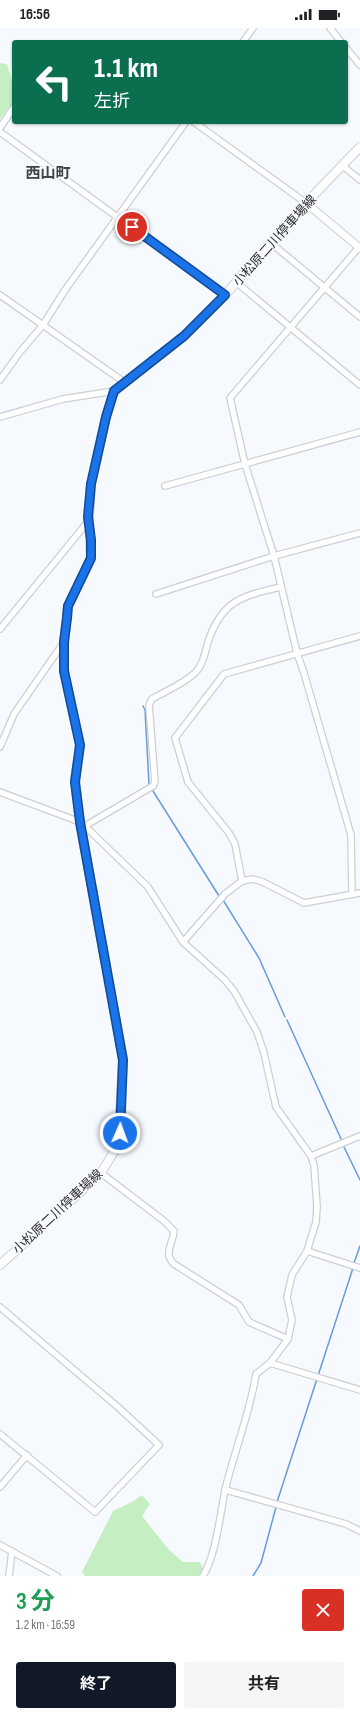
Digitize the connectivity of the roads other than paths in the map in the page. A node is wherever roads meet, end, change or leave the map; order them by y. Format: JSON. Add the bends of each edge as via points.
{"nodes":[{"id":1,"x":253,"y":28,"type":"edge"},
{"id":2,"x":330,"y":28,"type":"edge"},
{"id":3,"x":244,"y":40,"type":"edge"},
{"id":4,"x":339,"y":40,"type":"edge"},
{"id":5,"x":348,"y":50,"type":"edge"},
{"id":6,"x":360,"y":65,"type":"edge"},
{"id":7,"x":12,"y":110,"type":"edge"},
{"id":8,"x":185,"y":124,"type":"edge"},
{"id":9,"x":197,"y":124,"type":"edge"},
{"id":10,"x":0,"y":128,"type":"edge"},
{"id":11,"x":0,"y":132,"type":"edge"},
{"id":12,"x":360,"y":148,"type":"edge"},
{"id":13,"x":343,"y":166,"type":"junction"},
{"id":14,"x":360,"y":180,"type":"edge"},
{"id":15,"x":306,"y":203,"type":"junction"},
{"id":16,"x":118,"y":217,"type":"junction"},
{"id":17,"x":271,"y":243,"type":"junction"},
{"id":18,"x":360,"y":247,"type":"edge"},
{"id":19,"x":236,"y":282,"type":"junction"},
{"id":20,"x":325,"y":287,"type":"junction"},
{"id":21,"x":0,"y":295,"type":"edge"},
{"id":22,"x":225,"y":295,"type":"junction"},
{"id":23,"x":360,"y":317,"type":"edge"},
{"id":24,"x":43,"y":325,"type":"junction"},
{"id":25,"x":292,"y":327,"type":"junction"},
{"id":26,"x":0,"y":380,"type":"edge"},
{"id":27,"x":124,"y":382,"type":"junction"},
{"id":28,"x":360,"y":385,"type":"edge"},
{"id":29,"x":114,"y":391,"type":"junction"},
{"id":30,"x":0,"y":417,"type":"edge"},
{"id":31,"x":360,"y":432,"type":"edge"},
{"id":32,"x":245,"y":464,"type":"junction"},
{"id":33,"x":165,"y":486,"type":"dead end"},
{"id":34,"x":88,"y":517,"type":"junction"},
{"id":35,"x":360,"y":533,"type":"edge"},
{"id":36,"x":274,"y":556,"type":"junction"},
{"id":37,"x":281,"y":587,"type":"junction"},
{"id":38,"x":156,"y":594,"type":"dead end"},
{"id":39,"x":0,"y":629,"type":"edge"},
{"id":40,"x":360,"y":636,"type":"edge"},
{"id":41,"x":64,"y":642,"type":"junction"},
{"id":42,"x":297,"y":653,"type":"junction"},
{"id":43,"x":0,"y":747,"type":"edge"},
{"id":44,"x":0,"y":792,"type":"edge"},
{"id":45,"x":82,"y":824,"type":"junction"},
{"id":46,"x":242,"y":881,"type":"junction"},
{"id":47,"x":360,"y":893,"type":"edge"},
{"id":48,"x":352,"y":894,"type":"junction"},
{"id":49,"x":183,"y":942,"type":"junction"},
{"id":50,"x":360,"y":1136,"type":"edge"},
{"id":51,"x":311,"y":1156,"type":"junction"},
{"id":52,"x":101,"y":1173,"type":"junction"},
{"id":53,"x":307,"y":1251,"type":"junction"},
{"id":54,"x":0,"y":1265,"type":"edge"},
{"id":55,"x":360,"y":1268,"type":"edge"},
{"id":56,"x":0,"y":1307,"type":"edge"},
{"id":57,"x":288,"y":1339,"type":"junction"},
{"id":58,"x":270,"y":1363,"type":"junction"},
{"id":59,"x":360,"y":1390,"type":"edge"},
{"id":60,"x":0,"y":1434,"type":"edge"},
{"id":61,"x":28,"y":1455,"type":"junction"},
{"id":62,"x":0,"y":1487,"type":"edge"},
{"id":63,"x":226,"y":1490,"type":"junction"},
{"id":64,"x":360,"y":1530,"type":"edge"},
{"id":65,"x":0,"y":1545,"type":"edge"},
{"id":66,"x":12,"y":1551,"type":"junction"},
{"id":67,"x":9,"y":1576,"type":"edge"},
{"id":68,"x":57,"y":1576,"type":"edge"},
{"id":69,"x":203,"y":1576,"type":"edge"}],
"edges":[{"from":1,"to":3,"type":"street"},
{"from":2,"to":4,"type":"street"},
{"from":5,"to":6,"type":"street"},
{"from":7,"to":10,"type":"street"},
{"from":8,"to":16,"type":"street"},
{"from":9,"to":15,"type":"street"},
{"from":11,"to":16,"type":"street"},
{"from":12,"to":13,"type":"main road","name":"小松原二川停車場線"},
{"from":13,"to":14,"type":"street"},
{"from":13,"to":15,"type":"main road","name":"小松原二川停車場線"},
{"from":15,"to":17,"type":"main road","name":"小松原二川停車場線"},
{"from":15,"to":18,"type":"street"},
{"from":16,"to":22,"type":"street"},
{"from":16,"to":24,"type":"street"},
{"from":17,"to":19,"type":"main road","name":"小松原二川停車場線"},
{"from":17,"to":20,"type":"street"},
{"from":18,"to":20,"type":"street"},
{"from":19,"to":22,"type":"main road","name":"小松原二川停車場線"},
{"from":19,"to":25,"type":"street"},
{"from":20,"to":23,"type":"street"},
{"from":20,"to":25,"type":"street"},
{"from":21,"to":24,"type":"street"},
{"from":22,"to":27,"type":"main road","name":"小松原二川停車場線","via":[[184,336]]},
{"from":24,"to":26,"type":"street"},
{"from":24,"to":27,"type":"street"},
{"from":25,"to":28,"type":"street"},
{"from":25,"to":32,"type":"street","via":[[230,396]]},
{"from":27,"to":29,"type":"main road","name":"小松原二川停車場線"},
{"from":29,"to":30,"type":"street","via":[[63,399]]},
{"from":29,"to":34,"type":"main road","name":"小松原二川停車場線","via":[[91,484]]},
{"from":31,"to":32,"type":"street"},
{"from":32,"to":33,"type":"street"},
{"from":32,"to":36,"type":"street"},
{"from":34,"to":39,"type":"street","via":[[86,524]]},
{"from":34,"to":41,"type":"main road","name":"小松原二川停車場線","via":[[91,558],[68,606]]},
{"from":35,"to":36,"type":"street"},
{"from":36,"to":37,"type":"street"},
{"from":36,"to":38,"type":"street"},
{"from":37,"to":42,"type":"street"},
{"from":37,"to":45,"type":"street","via":[[246,595],[219,616],[208,642],[204,660],[195,673],[152,699],[149,705],[155,782],[153,786]]},
{"from":40,"to":42,"type":"street"},
{"from":41,"to":43,"type":"street","via":[[14,714]]},
{"from":41,"to":45,"type":"main road","name":"小松原二川停車場線","via":[[64,671],[80,745],[75,782]]},
{"from":42,"to":46,"type":"street","via":[[224,674],[175,738],[188,782],[235,844]]},
{"from":42,"to":48,"type":"street","via":[[351,835]]},
{"from":44,"to":45,"type":"street"},
{"from":45,"to":49,"type":"street","via":[[148,887]]},
{"from":45,"to":52,"type":"main road","name":"小松原二川停車場線","via":[[123,1060],[120,1133],[115,1150]]},
{"from":46,"to":48,"type":"street","via":[[252,879],[263,882],[304,903]]},
{"from":46,"to":49,"type":"street","via":[[225,894]]},
{"from":47,"to":48,"type":"street"},
{"from":49,"to":51,"type":"street","via":[[225,980],[241,1002],[257,1032],[276,1106]]},
{"from":50,"to":51,"type":"street"},
{"from":51,"to":53,"type":"street","via":[[314,1165],[316,1222]]},
{"from":52,"to":54,"type":"main road","name":"小松原二川停車場線"},
{"from":52,"to":57,"type":"street","via":[[174,1231],[168,1254],[174,1264],[239,1305],[249,1322]]},
{"from":53,"to":55,"type":"street"},
{"from":53,"to":57,"type":"street","via":[[292,1276],[287,1297],[292,1320]]},
{"from":56,"to":61,"type":"street","via":[[159,1445],[95,1512]]},
{"from":57,"to":58,"type":"street"},
{"from":58,"to":59,"type":"street"},
{"from":58,"to":63,"type":"street","via":[[256,1374]]},
{"from":60,"to":61,"type":"street"},
{"from":61,"to":62,"type":"street"},
{"from":63,"to":64,"type":"street"},
{"from":63,"to":69,"type":"street","via":[[218,1530]]},
{"from":65,"to":66,"type":"street"},
{"from":66,"to":67,"type":"street"},
{"from":66,"to":68,"type":"street"}]}
